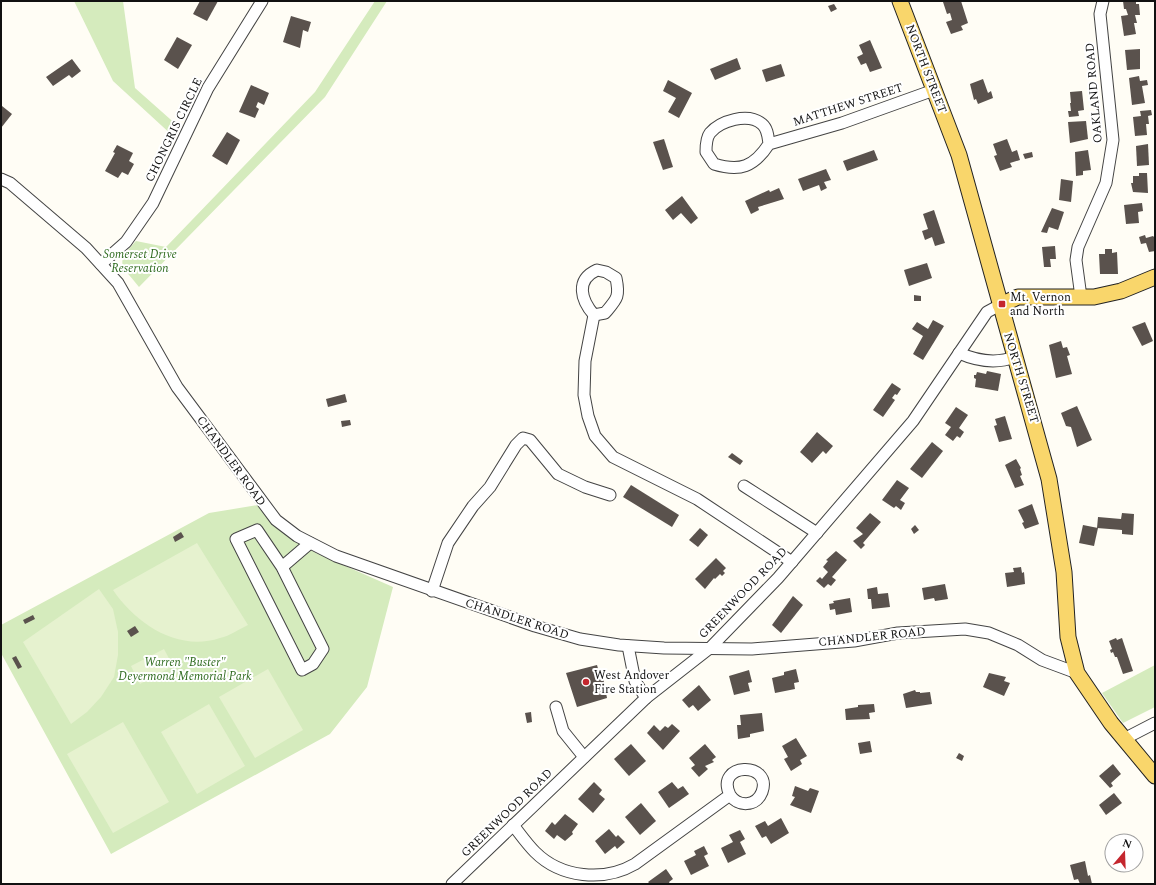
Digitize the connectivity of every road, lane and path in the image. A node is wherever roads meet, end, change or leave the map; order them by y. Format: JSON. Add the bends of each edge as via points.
{"nodes":[{"id":1,"x":262,"y":1,"type":"edge"},
{"id":2,"x":900,"y":1,"type":"edge"},
{"id":3,"x":1102,"y":1,"type":"edge"},
{"id":4,"x":934,"y":90,"type":"junction"},
{"id":5,"x":769,"y":144,"type":"junction"},
{"id":6,"x":1,"y":179,"type":"edge"},
{"id":7,"x":101,"y":264,"type":"junction"},
{"id":8,"x":1155,"y":277,"type":"edge"},
{"id":9,"x":1081,"y":297,"type":"junction"},
{"id":10,"x":1000,"y":305,"type":"junction"},
{"id":11,"x":594,"y":315,"type":"dead end"},
{"id":12,"x":959,"y":353,"type":"junction"},
{"id":13,"x":1015,"y":357,"type":"junction"},
{"id":14,"x":744,"y":486,"type":"dead end"},
{"id":15,"x":610,"y":495,"type":"dead end"},
{"id":16,"x":817,"y":533,"type":"junction"},
{"id":17,"x":310,"y":543,"type":"junction"},
{"id":18,"x":792,"y":562,"type":"junction"},
{"id":19,"x":282,"y":567,"type":"junction"},
{"id":20,"x":432,"y":591,"type":"junction"},
{"id":21,"x":628,"y":646,"type":"junction"},
{"id":22,"x":710,"y":648,"type":"junction"},
{"id":23,"x":1077,"y":673,"type":"junction"},
{"id":24,"x":646,"y":698,"type":"junction"},
{"id":25,"x":556,"y":707,"type":"dead end"},
{"id":26,"x":1155,"y":723,"type":"edge"},
{"id":27,"x":1124,"y":739,"type":"junction"},
{"id":28,"x":584,"y":757,"type":"junction"},
{"id":29,"x":1155,"y":776,"type":"edge"},
{"id":30,"x":730,"y":795,"type":"dead end"},
{"id":31,"x":513,"y":825,"type":"junction"},
{"id":32,"x":452,"y":884,"type":"edge"}],
"edges":[{"from":1,"to":7,"type":"street","name":"CHONGRIS CIRCLE","via":[[208,88],[153,203],[126,242]]},
{"from":2,"to":4,"type":"main road","name":"NORTH STREET"},
{"from":3,"to":9,"type":"street","name":"OAKLAND ROAD","via":[[1100,14],[1113,140],[1106,183],[1078,247],[1076,260]]},
{"from":4,"to":5,"type":"street","name":"MATTHEW STREET","via":[[842,123]]},
{"from":4,"to":10,"type":"main road","name":"NORTH STREET","via":[[959,155]]},
{"from":5,"to":5,"type":"street","via":[[767,130],[761,123],[751,119],[731,119],[709,134],[706,152],[714,164],[731,169],[753,162]]},
{"from":6,"to":7,"type":"street","name":"CHANDLER ROAD","via":[[10,183],[74,237]]},
{"from":7,"to":17,"type":"street","name":"CHANDLER ROAD","via":[[118,283],[132,305],[177,387],[262,503],[281,526]]},
{"from":8,"to":9,"type":"main road","via":[[1121,291]]},
{"from":9,"to":10,"type":"main road","via":[[1018,297]]},
{"from":10,"to":12,"type":"street","name":"GREENWOOD ROAD","via":[[987,312]]},
{"from":10,"to":13,"type":"main road","name":"NORTH STREET"},
{"from":11,"to":18,"type":"street","via":[[585,361],[584,395],[595,436],[613,457],[696,498]]},
{"from":12,"to":13,"type":"street","via":[[993,361]]},
{"from":12,"to":16,"type":"street","name":"GREENWOOD ROAD","via":[[913,421]]},
{"from":13,"to":23,"type":"main road","name":"NORTH STREET","via":[[1050,479],[1064,572],[1068,637]]},
{"from":14,"to":16,"type":"street"},
{"from":15,"to":20,"type":"street","via":[[558,474],[530,440],[523,438],[448,543]]},
{"from":16,"to":18,"type":"street","name":"GREENWOOD ROAD"},
{"from":17,"to":19,"type":"street"},
{"from":17,"to":20,"type":"street","name":"CHANDLER ROAD","via":[[336,556]]},
{"from":18,"to":22,"type":"street","name":"GREENWOOD ROAD"},
{"from":19,"to":19,"type":"street","via":[[324,649],[313,664],[302,670],[236,539],[257,530]]},
{"from":20,"to":21,"type":"street","name":"CHANDLER ROAD","via":[[580,639]]},
{"from":21,"to":22,"type":"street","name":"CHANDLER ROAD"},
{"from":21,"to":24,"type":"street","via":[[635,681]]},
{"from":22,"to":23,"type":"street","name":"CHANDLER ROAD","via":[[752,649],[854,641],[898,633],[965,629],[989,633],[1018,645],[1042,660]]},
{"from":22,"to":24,"type":"street","name":"GREENWOOD ROAD"},
{"from":23,"to":27,"type":"main road"},
{"from":24,"to":28,"type":"street","name":"GREENWOOD ROAD"},
{"from":25,"to":28,"type":"street","via":[[562,732]]},
{"from":26,"to":27,"type":"street"},
{"from":27,"to":29,"type":"main road"},
{"from":28,"to":31,"type":"street","name":"GREENWOOD ROAD"},
{"from":30,"to":31,"type":"street","via":[[635,864],[621,871],[606,874],[581,875],[556,866],[534,851]]},
{"from":31,"to":32,"type":"street","name":"GREENWOOD ROAD"}]}
